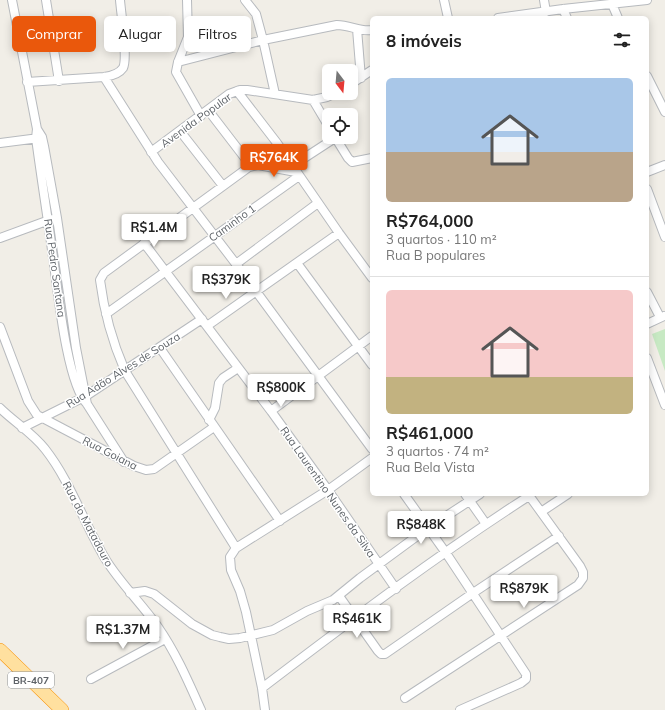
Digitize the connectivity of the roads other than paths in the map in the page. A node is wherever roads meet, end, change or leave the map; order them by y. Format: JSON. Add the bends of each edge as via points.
{"nodes":[{"id":1,"x":12,"y":0,"type":"edge"},
{"id":2,"x":46,"y":0,"type":"edge"},
{"id":3,"x":120,"y":0,"type":"edge"},
{"id":4,"x":187,"y":0,"type":"edge"},
{"id":5,"x":245,"y":0,"type":"edge"},
{"id":6,"x":444,"y":0,"type":"edge"},
{"id":7,"x":544,"y":0,"type":"edge"},
{"id":8,"x":642,"y":0,"type":"edge"},
{"id":9,"x":647,"y":0,"type":"edge"},
{"id":10,"x":612,"y":4,"type":"junction"},
{"id":11,"x":563,"y":9,"type":"junction"},
{"id":12,"x":546,"y":12,"type":"junction"},
{"id":13,"x":448,"y":16,"type":"edge"},
{"id":14,"x":518,"y":16,"type":"edge"},
{"id":15,"x":566,"y":16,"type":"edge"},
{"id":16,"x":617,"y":16,"type":"edge"},
{"id":17,"x":357,"y":29,"type":"junction"},
{"id":18,"x":370,"y":30,"type":"edge"},
{"id":19,"x":263,"y":40,"type":"junction"},
{"id":20,"x":178,"y":62,"type":"junction"},
{"id":21,"x":370,"y":71,"type":"edge"},
{"id":22,"x":104,"y":77,"type":"junction"},
{"id":23,"x":361,"y":78,"type":"junction"},
{"id":24,"x":358,"y":80,"type":"edge"},
{"id":25,"x":649,"y":80,"type":"edge"},
{"id":26,"x":58,"y":81,"type":"junction"},
{"id":27,"x":27,"y":82,"type":"junction"},
{"id":28,"x":237,"y":91,"type":"junction"},
{"id":29,"x":275,"y":94,"type":"junction"},
{"id":30,"x":322,"y":98,"type":"edge"},
{"id":31,"x":313,"y":100,"type":"junction"},
{"id":32,"x":208,"y":110,"type":"junction"},
{"id":33,"x":665,"y":112,"type":"edge"},
{"id":34,"x":322,"y":115,"type":"edge"},
{"id":35,"x":201,"y":116,"type":"junction"},
{"id":36,"x":180,"y":131,"type":"junction"},
{"id":37,"x":39,"y":138,"type":"junction"},
{"id":38,"x":0,"y":143,"type":"edge"},
{"id":39,"x":327,"y":144,"type":"edge"},
{"id":40,"x":339,"y":144,"type":"edge"},
{"id":41,"x":151,"y":152,"type":"junction"},
{"id":42,"x":370,"y":158,"type":"edge"},
{"id":43,"x":251,"y":166,"type":"junction"},
{"id":44,"x":665,"y":166,"type":"edge"},
{"id":45,"x":649,"y":171,"type":"edge"},
{"id":46,"x":296,"y":172,"type":"junction"},
{"id":47,"x":223,"y":186,"type":"junction"},
{"id":48,"x":649,"y":192,"type":"edge"},
{"id":49,"x":318,"y":204,"type":"junction"},
{"id":50,"x":194,"y":208,"type":"junction"},
{"id":51,"x":661,"y":213,"type":"edge"},
{"id":52,"x":57,"y":218,"type":"junction"},
{"id":53,"x":48,"y":220,"type":"junction"},
{"id":54,"x":339,"y":233,"type":"junction"},
{"id":55,"x":215,"y":236,"type":"junction"},
{"id":56,"x":665,"y":237,"type":"edge"},
{"id":57,"x":0,"y":238,"type":"edge"},
{"id":58,"x":144,"y":243,"type":"junction"},
{"id":59,"x":298,"y":263,"type":"junction"},
{"id":60,"x":236,"y":264,"type":"junction"},
{"id":61,"x":166,"y":271,"type":"junction"},
{"id":62,"x":370,"y":275,"type":"edge"},
{"id":63,"x":256,"y":291,"type":"junction"},
{"id":64,"x":649,"y":295,"type":"edge"},
{"id":65,"x":106,"y":314,"type":"junction"},
{"id":66,"x":663,"y":317,"type":"edge"},
{"id":67,"x":204,"y":323,"type":"junction"},
{"id":68,"x":649,"y":323,"type":"edge"},
{"id":69,"x":0,"y":327,"type":"edge"},
{"id":70,"x":370,"y":337,"type":"edge"},
{"id":71,"x":358,"y":346,"type":"junction"},
{"id":72,"x":160,"y":348,"type":"junction"},
{"id":73,"x":370,"y":362,"type":"edge"},
{"id":74,"x":238,"y":368,"type":"junction"},
{"id":75,"x":649,"y":369,"type":"edge"},
{"id":76,"x":125,"y":371,"type":"junction"},
{"id":77,"x":319,"y":375,"type":"junction"},
{"id":78,"x":85,"y":399,"type":"junction"},
{"id":79,"x":665,"y":405,"type":"edge"},
{"id":80,"x":0,"y":408,"type":"edge"},
{"id":81,"x":271,"y":411,"type":"junction"},
{"id":82,"x":42,"y":418,"type":"junction"},
{"id":83,"x":212,"y":423,"type":"junction"},
{"id":84,"x":22,"y":428,"type":"junction"},
{"id":85,"x":370,"y":446,"type":"edge"},
{"id":86,"x":177,"y":454,"type":"junction"},
{"id":87,"x":370,"y":459,"type":"edge"},
{"id":88,"x":124,"y":462,"type":"junction"},
{"id":89,"x":328,"y":490,"type":"junction"},
{"id":90,"x":405,"y":496,"type":"edge"},
{"id":91,"x":527,"y":496,"type":"edge"},
{"id":92,"x":529,"y":496,"type":"edge"},
{"id":93,"x":565,"y":496,"type":"edge"},
{"id":94,"x":468,"y":497,"type":"edge"},
{"id":95,"x":541,"y":512,"type":"junction"},
{"id":96,"x":280,"y":521,"type":"junction"},
{"id":97,"x":486,"y":524,"type":"junction"},
{"id":98,"x":428,"y":528,"type":"junction"},
{"id":99,"x":560,"y":536,"type":"junction"},
{"id":100,"x":236,"y":548,"type":"junction"},
{"id":101,"x":446,"y":553,"type":"junction"},
{"id":102,"x":379,"y":564,"type":"junction"},
{"id":103,"x":396,"y":589,"type":"junction"},
{"id":104,"x":130,"y":593,"type":"junction"},
{"id":105,"x":473,"y":593,"type":"junction"},
{"id":106,"x":339,"y":596,"type":"junction"},
{"id":107,"x":355,"y":618,"type":"junction"},
{"id":108,"x":502,"y":635,"type":"junction"},
{"id":109,"x":251,"y":636,"type":"junction"},
{"id":110,"x":166,"y":639,"type":"junction"},
{"id":111,"x":0,"y":650,"type":"edge"},
{"id":112,"x":91,"y":679,"type":"dead end"},
{"id":113,"x":262,"y":688,"type":"junction"},
{"id":114,"x":405,"y":698,"type":"dead end"},
{"id":115,"x":62,"y":710,"type":"edge"},
{"id":116,"x":201,"y":710,"type":"edge"},
{"id":117,"x":265,"y":710,"type":"edge"},
{"id":118,"x":460,"y":710,"type":"edge"}],
"edges":[{"from":1,"to":27,"type":"street","name":"Rua Pedro Santana"},
{"from":2,"to":26,"type":"street"},
{"from":3,"to":22,"type":"street","via":[[125,60],[118,73]]},
{"from":4,"to":20,"type":"street","via":[[188,37]]},
{"from":5,"to":19,"type":"street","via":[[256,14]]},
{"from":6,"to":13,"type":"street"},
{"from":7,"to":12,"type":"street"},
{"from":8,"to":9,"type":"street"},
{"from":8,"to":10,"type":"street"},
{"from":10,"to":11,"type":"street"},
{"from":10,"to":16,"type":"street"},
{"from":11,"to":12,"type":"street"},
{"from":11,"to":15,"type":"street"},
{"from":12,"to":14,"type":"street"},
{"from":17,"to":18,"type":"street"},
{"from":17,"to":19,"type":"street","via":[[348,25],[329,25]]},
{"from":17,"to":23,"type":"street"},
{"from":19,"to":20,"type":"street"},
{"from":19,"to":29,"type":"street"},
{"from":20,"to":35,"type":"street","via":[[178,77]]},
{"from":21,"to":23,"type":"street"},
{"from":22,"to":26,"type":"street"},
{"from":22,"to":41,"type":"street"},
{"from":23,"to":24,"type":"street"},
{"from":25,"to":33,"type":"street"},
{"from":26,"to":27,"type":"street"},
{"from":27,"to":37,"type":"street","name":"Rua Pedro Santana"},
{"from":28,"to":29,"type":"street","name":"Avenida Popular"},
{"from":28,"to":32,"type":"street","name":"Avenida Popular"},
{"from":28,"to":46,"type":"street"},
{"from":29,"to":31,"type":"street","name":"Avenida Popular"},
{"from":30,"to":31,"type":"street"},
{"from":31,"to":34,"type":"street"},
{"from":32,"to":35,"type":"street","name":"Avenida Popular"},
{"from":32,"to":43,"type":"street"},
{"from":35,"to":36,"type":"street","name":"Avenida Popular"},
{"from":36,"to":41,"type":"street","name":"Avenida Popular"},
{"from":36,"to":47,"type":"street"},
{"from":37,"to":38,"type":"street"},
{"from":37,"to":52,"type":"street","name":"Rua Pedro Santana"},
{"from":37,"to":53,"type":"street","name":"Rua Pedro Santana"},
{"from":39,"to":46,"type":"street","name":"Caminho 1"},
{"from":40,"to":42,"type":"street","via":[[348,158],[355,162]]},
{"from":41,"to":50,"type":"street"},
{"from":43,"to":46,"type":"street"},
{"from":43,"to":47,"type":"street"},
{"from":44,"to":45,"type":"street"},
{"from":46,"to":49,"type":"street"},
{"from":46,"to":55,"type":"street","name":"Caminho 1"},
{"from":47,"to":50,"type":"street"},
{"from":48,"to":51,"type":"street"},
{"from":49,"to":54,"type":"street"},
{"from":49,"to":60,"type":"street"},
{"from":50,"to":55,"type":"street"},
{"from":50,"to":58,"type":"street"},
{"from":51,"to":56,"type":"street"},
{"from":52,"to":53,"type":"street"},
{"from":52,"to":78,"type":"street","name":"Rua Pedro Santana"},
{"from":53,"to":57,"type":"street"},
{"from":53,"to":78,"type":"street","name":"Rua Pedro Santana","via":[[64,331],[79,393]]},
{"from":54,"to":59,"type":"street","name":"Rua Adão Alves de Souza"},
{"from":54,"to":62,"type":"street"},
{"from":55,"to":60,"type":"street"},
{"from":55,"to":61,"type":"street","name":"Caminho 1"},
{"from":58,"to":61,"type":"street","name":"Rua Laurentino Nunes da Silva"},
{"from":58,"to":65,"type":"street","via":[[102,275],[100,282]]},
{"from":59,"to":63,"type":"street","name":"Rua Adão Alves de Souza"},
{"from":59,"to":71,"type":"street"},
{"from":60,"to":63,"type":"street"},
{"from":61,"to":65,"type":"street","name":"Caminho 1"},
{"from":61,"to":67,"type":"street","name":"Rua Laurentino Nunes da Silva"},
{"from":63,"to":67,"type":"street","name":"Rua Adão Alves de Souza"},
{"from":63,"to":77,"type":"street"},
{"from":64,"to":66,"type":"street"},
{"from":65,"to":76,"type":"street"},
{"from":66,"to":68,"type":"street"},
{"from":67,"to":72,"type":"street","name":"Rua Adão Alves de Souza"},
{"from":67,"to":74,"type":"street","name":"Rua Laurentino Nunes da Silva"},
{"from":69,"to":82,"type":"street","via":[[28,401]]},
{"from":70,"to":71,"type":"street"},
{"from":71,"to":73,"type":"street"},
{"from":71,"to":77,"type":"street"},
{"from":72,"to":76,"type":"street","name":"Rua Adão Alves de Souza"},
{"from":72,"to":83,"type":"street"},
{"from":74,"to":81,"type":"street","name":"Rua Laurentino Nunes da Silva"},
{"from":74,"to":83,"type":"street","via":[[219,383]]},
{"from":75,"to":79,"type":"street"},
{"from":76,"to":78,"type":"street","name":"Rua Adão Alves de Souza"},
{"from":76,"to":86,"type":"street"},
{"from":77,"to":81,"type":"street"},
{"from":77,"to":85,"type":"street"},
{"from":78,"to":82,"type":"street","name":"Rua Adão Alves de Souza"},
{"from":78,"to":88,"type":"street","name":"Rua Pedro Santana"},
{"from":80,"to":84,"type":"street","name":"Rua do Matadouro"},
{"from":81,"to":89,"type":"street","name":"Rua Laurentino Nunes da Silva"},
{"from":82,"to":84,"type":"street","name":"Rua Adão Alves de Souza"},
{"from":82,"to":88,"type":"street","name":"Rua Goiana"},
{"from":83,"to":86,"type":"street","name":"Rua Goiana"},
{"from":83,"to":96,"type":"street"},
{"from":84,"to":104,"type":"street","name":"Rua do Matadouro","via":[[38,440],[56,464],[100,549]]},
{"from":86,"to":88,"type":"street","name":"Rua Goiana","via":[[150,470]]},
{"from":86,"to":100,"type":"street"},
{"from":87,"to":89,"type":"street"},
{"from":89,"to":96,"type":"street"},
{"from":89,"to":102,"type":"street","name":"Rua Laurentino Nunes da Silva"},
{"from":90,"to":98,"type":"street"},
{"from":91,"to":97,"type":"street"},
{"from":92,"to":95,"type":"street"},
{"from":93,"to":95,"type":"street"},
{"from":94,"to":97,"type":"street"},
{"from":94,"to":98,"type":"street"},
{"from":95,"to":99,"type":"street"},
{"from":96,"to":100,"type":"street"},
{"from":97,"to":101,"type":"street"},
{"from":98,"to":101,"type":"street"},
{"from":98,"to":102,"type":"street"},
{"from":99,"to":105,"type":"street"},
{"from":99,"to":108,"type":"street","via":[[580,566],[583,575],[581,582]]},
{"from":100,"to":109,"type":"street","via":[[229,564],[243,600]]},
{"from":101,"to":103,"type":"street"},
{"from":101,"to":105,"type":"street"},
{"from":102,"to":103,"type":"street","name":"Rua Laurentino Nunes da Silva"},
{"from":102,"to":106,"type":"street"},
{"from":103,"to":107,"type":"street"},
{"from":104,"to":109,"type":"street","via":[[145,591],[154,594],[212,635],[230,639]]},
{"from":104,"to":110,"type":"street","name":"Rua do Matadouro"},
{"from":105,"to":107,"type":"street","via":[[387,654],[378,651]]},
{"from":105,"to":108,"type":"street"},
{"from":106,"to":107,"type":"street"},
{"from":106,"to":109,"type":"street","via":[[273,630]]},
{"from":107,"to":113,"type":"street"},
{"from":108,"to":114,"type":"street"},
{"from":108,"to":118,"type":"street","via":[[525,671],[526,679]]},
{"from":109,"to":113,"type":"street"},
{"from":110,"to":112,"type":"street"},
{"from":110,"to":116,"type":"street","name":"Rua do Matadouro"},
{"from":111,"to":115,"type":"highway","name":"BR-407","number":"BR-407"},
{"from":113,"to":117,"type":"street"}]}
